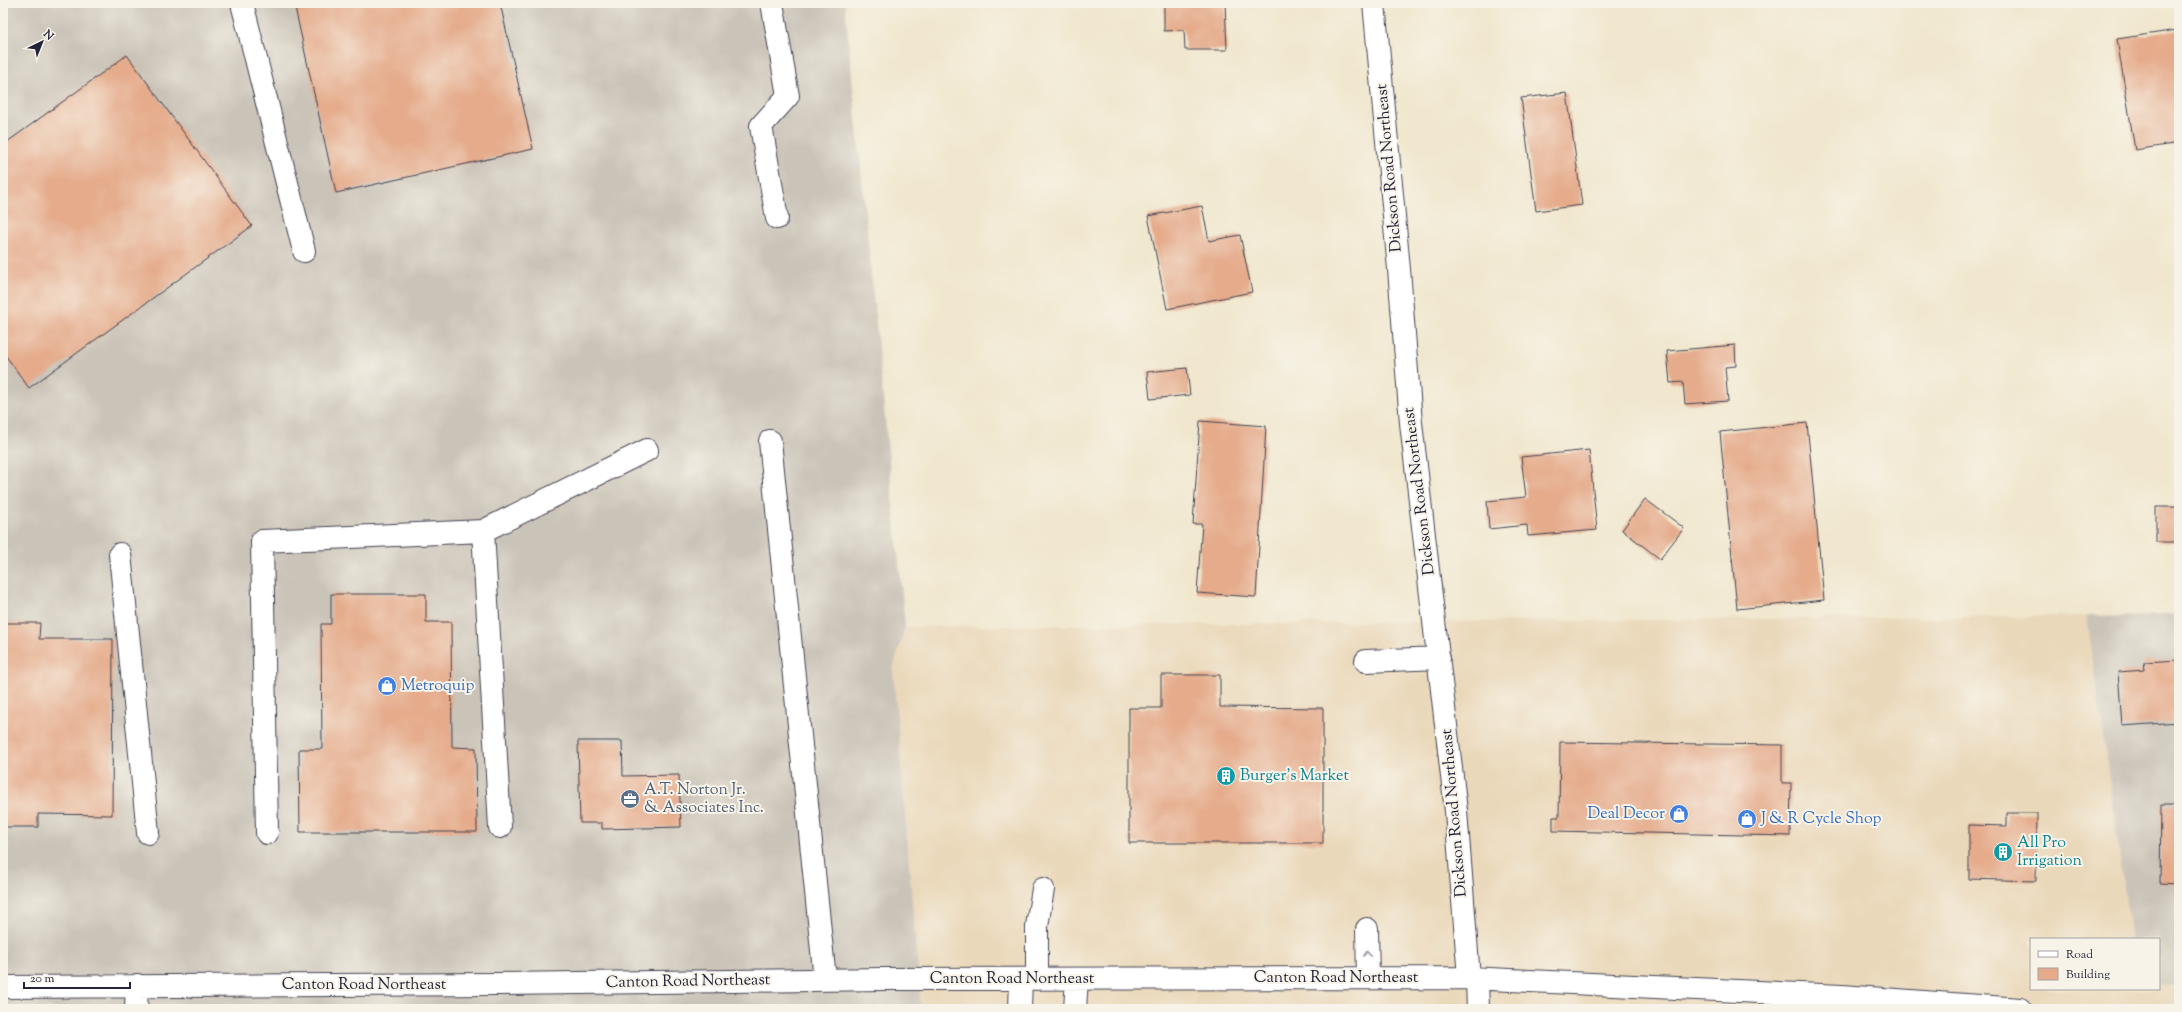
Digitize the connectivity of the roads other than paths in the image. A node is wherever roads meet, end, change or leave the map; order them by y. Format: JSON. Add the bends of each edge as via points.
{"nodes":[{"id":1,"x":242,"y":3,"type":"edge"},
{"id":2,"x":772,"y":3,"type":"edge"},
{"id":3,"x":1374,"y":3,"type":"edge"},
{"id":4,"x":777,"y":218,"type":"dead end"},
{"id":5,"x":304,"y":251,"type":"dead end"},
{"id":6,"x":770,"y":441,"type":"dead end"},
{"id":7,"x":647,"y":450,"type":"dead end"},
{"id":8,"x":483,"y":531,"type":"junction"},
{"id":9,"x":120,"y":554,"type":"dead end"},
{"id":10,"x":1439,"y":658,"type":"junction"},
{"id":11,"x":1366,"y":661,"type":"dead end"},
{"id":12,"x":500,"y":827,"type":"dead end"},
{"id":13,"x":148,"y":833,"type":"dead end"},
{"id":14,"x":267,"y":833,"type":"dead end"},
{"id":15,"x":1043,"y":889,"type":"dead end"},
{"id":16,"x":1367,"y":929,"type":"dead end"},
{"id":17,"x":1077,"y":978,"type":"junction"},
{"id":18,"x":1368,"y":978,"type":"junction"},
{"id":19,"x":1029,"y":979,"type":"junction"},
{"id":20,"x":1473,"y":979,"type":"junction"},
{"id":21,"x":825,"y":980,"type":"junction"},
{"id":22,"x":137,"y":986,"type":"junction"},
{"id":23,"x":3,"y":987,"type":"edge"},
{"id":24,"x":1841,"y":1003,"type":"edge"},
{"id":25,"x":1970,"y":1007,"type":"edge"},
{"id":26,"x":136,"y":1009,"type":"edge"},
{"id":27,"x":1020,"y":1009,"type":"edge"},
{"id":28,"x":1075,"y":1009,"type":"edge"},
{"id":29,"x":1478,"y":1009,"type":"edge"},
{"id":30,"x":2020,"y":1009,"type":"edge"}],
"edges":[{"from":1,"to":5,"type":"street"},
{"from":2,"to":4,"type":"street","via":[[788,96],[761,126]]},
{"from":3,"to":10,"type":"street","name":"Dickson Road Northeast","via":[[1400,269],[1411,422]]},
{"from":6,"to":21,"type":"street"},
{"from":7,"to":8,"type":"street"},
{"from":8,"to":12,"type":"street"},
{"from":8,"to":14,"type":"street","via":[[262,541]]},
{"from":9,"to":13,"type":"street"},
{"from":10,"to":11,"type":"street"},
{"from":10,"to":20,"type":"street","name":"Dickson Road Northeast"},
{"from":15,"to":19,"type":"street"},
{"from":18,"to":16,"type":"street","one_way":true},
{"from":17,"to":18,"type":"street","name":"Canton Road Northeast"},
{"from":17,"to":19,"type":"street","name":"Canton Road Northeast"},
{"from":17,"to":28,"type":"street"},
{"from":18,"to":20,"type":"street","name":"Canton Road Northeast"},
{"from":19,"to":21,"type":"street","name":"Canton Road Northeast"},
{"from":19,"to":27,"type":"street"},
{"from":20,"to":24,"type":"street","name":"Canton Road Northeast"},
{"from":20,"to":29,"type":"street","name":"Dickson Road Northeast"},
{"from":21,"to":22,"type":"street","name":"Canton Road Northeast"},
{"from":22,"to":23,"type":"street","name":"Canton Road Northeast"},
{"from":22,"to":26,"type":"street"},
{"from":24,"to":25,"type":"street","name":"Canton Road Northeast"},
{"from":25,"to":30,"type":"street","name":"Canton Road Northeast"}]}
